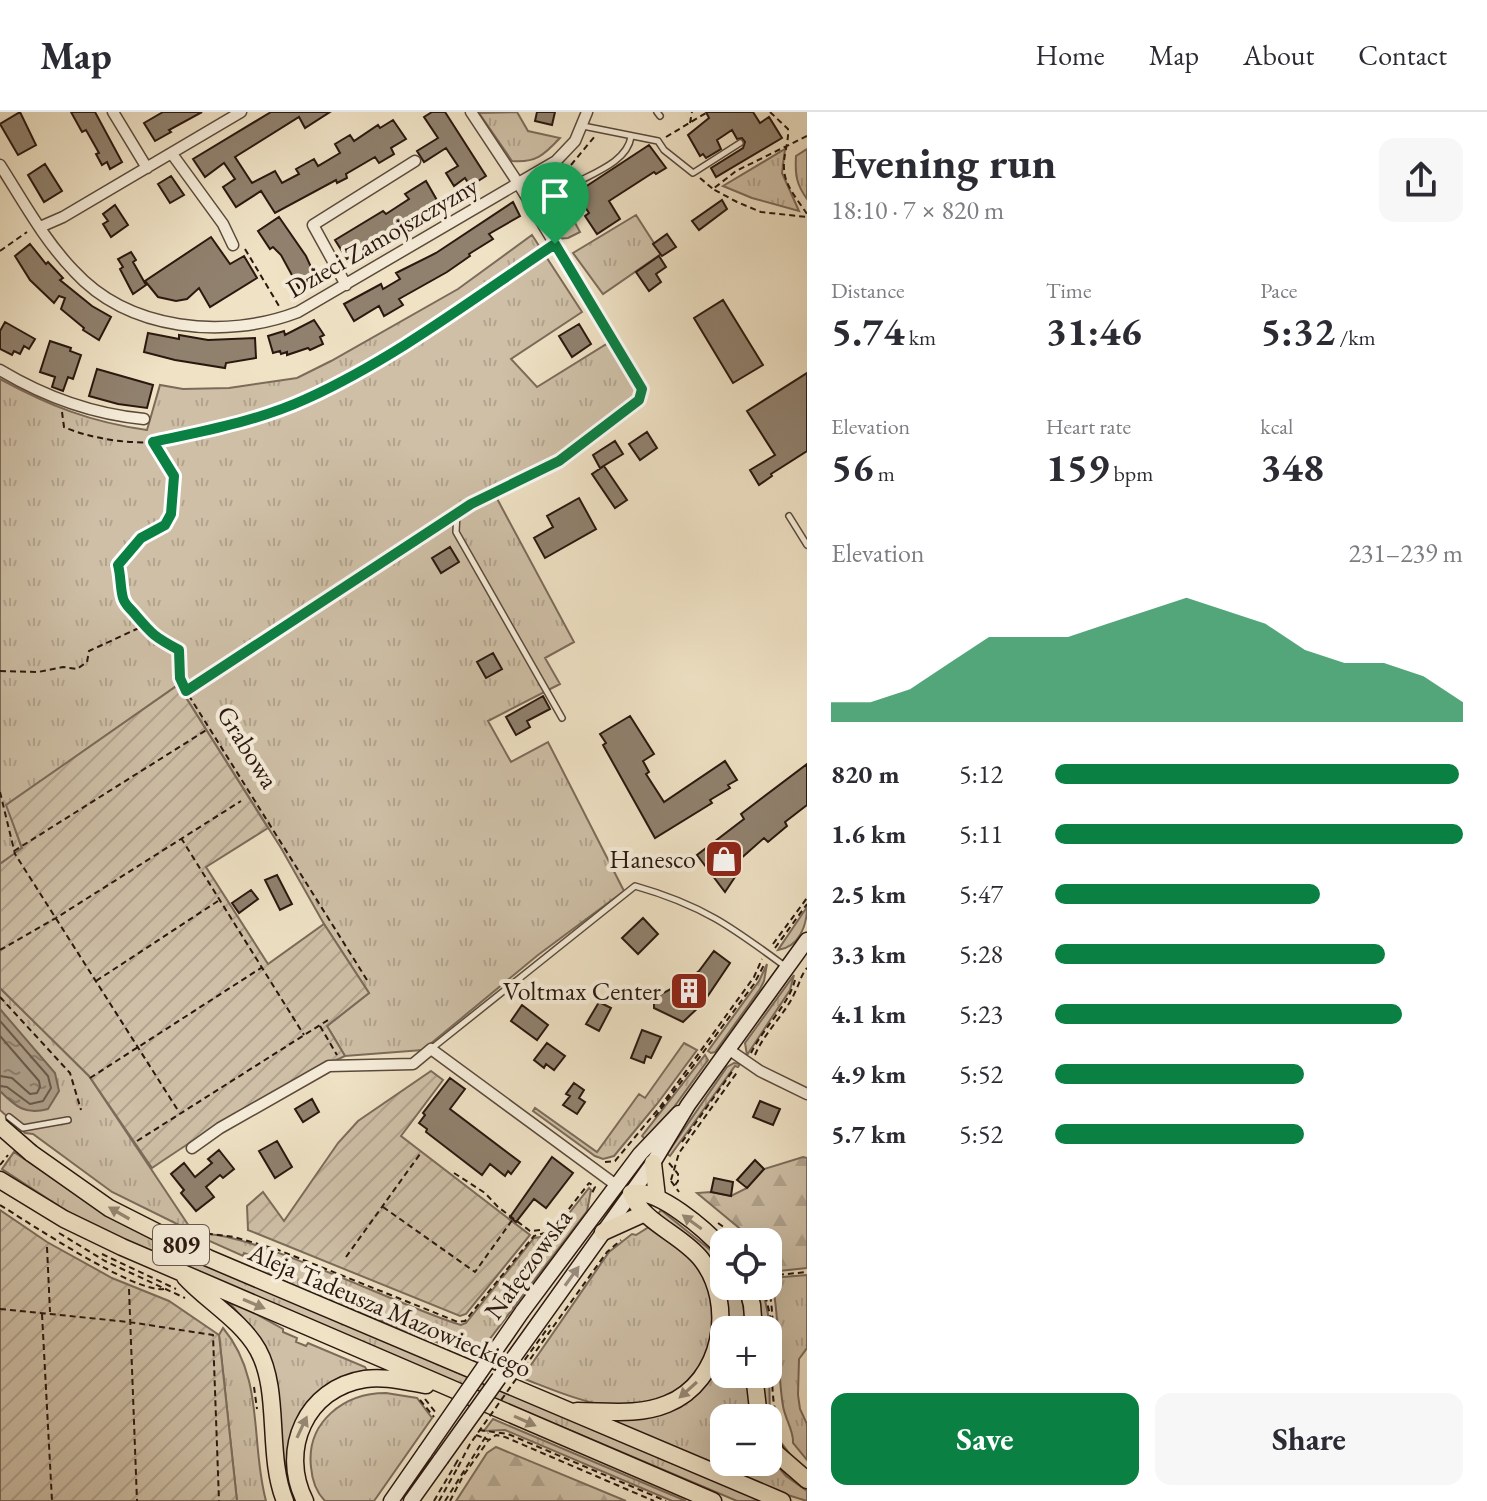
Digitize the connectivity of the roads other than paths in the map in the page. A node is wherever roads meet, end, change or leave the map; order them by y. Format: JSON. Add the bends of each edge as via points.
{"nodes":[{"id":1,"x":113,"y":112,"type":"edge"},
{"id":2,"x":241,"y":112,"type":"edge"},
{"id":3,"x":471,"y":112,"type":"edge"},
{"id":4,"x":587,"y":112,"type":"edge"},
{"id":5,"x":583,"y":126,"type":"junction"},
{"id":6,"x":631,"y":137,"type":"junction"},
{"id":7,"x":740,"y":143,"type":"dead end"},
{"id":8,"x":172,"y":154,"type":"junction"},
{"id":9,"x":415,"y":161,"type":"dead end"},
{"id":10,"x":556,"y":161,"type":"junction"},
{"id":11,"x":0,"y":165,"type":"edge"},
{"id":12,"x":147,"y":168,"type":"junction"},
{"id":13,"x":518,"y":183,"type":"junction"},
{"id":14,"x":40,"y":227,"type":"junction"},
{"id":15,"x":233,"y":245,"type":"road end"},
{"id":16,"x":346,"y":285,"type":"junction"},
{"id":17,"x":0,"y":370,"type":"edge"},
{"id":18,"x":144,"y":419,"type":"dead end"},
{"id":19,"x":559,"y":461,"type":"joint"},
{"id":20,"x":789,"y":516,"type":"dead end"},
{"id":21,"x":807,"y":545,"type":"edge"},
{"id":22,"x":562,"y":718,"type":"dead end"},
{"id":23,"x":807,"y":940,"type":"edge"},
{"id":24,"x":787,"y":968,"type":"junction"},
{"id":25,"x":431,"y":1049,"type":"junction"},
{"id":26,"x":728,"y":1049,"type":"junction"},
{"id":27,"x":807,"y":1094,"type":"edge"},
{"id":28,"x":688,"y":1105,"type":"junction"},
{"id":29,"x":68,"y":1120,"type":"dead end"},
{"id":30,"x":4,"y":1122,"type":"edge"},
{"id":31,"x":192,"y":1148,"type":"dead end"},
{"id":32,"x":660,"y":1162,"type":"junction"},
{"id":33,"x":4,"y":1183,"type":"edge"},
{"id":34,"x":623,"y":1189,"type":"junction"},
{"id":35,"x":657,"y":1197,"type":"junction"},
{"id":36,"x":645,"y":1213,"type":"junction"},
{"id":37,"x":603,"y":1232,"type":"junction"},
{"id":38,"x":710,"y":1236,"type":"edge"},
{"id":39,"x":182,"y":1274,"type":"junction"},
{"id":40,"x":453,"y":1389,"type":"junction"},
{"id":41,"x":567,"y":1411,"type":"junction"},
{"id":42,"x":782,"y":1458,"type":"edge"},
{"id":43,"x":807,"y":1480,"type":"edge"},
{"id":44,"x":285,"y":1501,"type":"edge"},
{"id":45,"x":305,"y":1501,"type":"edge"},
{"id":46,"x":391,"y":1501,"type":"edge"},
{"id":47,"x":411,"y":1501,"type":"edge"},
{"id":48,"x":713,"y":1501,"type":"edge"},
{"id":49,"x":782,"y":1501,"type":"edge"}],
"edges":[{"from":1,"to":12,"type":"street"},
{"from":2,"to":8,"type":"street"},
{"from":3,"to":13,"type":"street"},
{"from":4,"to":5,"type":"street"},
{"from":5,"to":6,"type":"lane"},
{"from":5,"to":10,"type":"street"},
{"from":6,"to":7,"type":"lane","via":[[658,141],[693,173]]},
{"from":6,"to":10,"type":"lane","via":[[620,157],[572,185]]},
{"from":8,"to":12,"type":"street"},
{"from":8,"to":15,"type":"street"},
{"from":9,"to":16,"type":"street","via":[[313,225]]},
{"from":10,"to":13,"type":"street","name":"Dzieci Zamojszczyzny"},
{"from":11,"to":14,"type":"street","name":"Dzieci Zamojszczyzny"},
{"from":12,"to":14,"type":"street"},
{"from":13,"to":16,"type":"street","name":"Dzieci Zamojszczyzny"},
{"from":13,"to":19,"type":"street","via":[[642,389],[639,400]]},
{"from":14,"to":16,"type":"street","name":"Dzieci Zamojszczyzny","via":[[76,274],[101,294],[141,315],[172,323],[256,324],[285,317]]},
{"from":17,"to":18,"type":"street","via":[[60,401]]},
{"from":19,"to":22,"type":"lane","via":[[457,513],[456,532]]},
{"from":20,"to":21,"type":"lane"},
{"from":23,"to":24,"type":"main road","name":"Nałęczowska"},
{"from":24,"to":25,"type":"lane","via":[[698,908],[635,886]]},
{"from":24,"to":26,"type":"main road","name":"Nałęczowska"},
{"from":25,"to":31,"type":"street","via":[[413,1064],[329,1066]]},
{"from":25,"to":34,"type":"street"},
{"from":26,"to":27,"type":"street"},
{"from":26,"to":28,"type":"main road","name":"Nałęczowska"},
{"from":28,"to":32,"type":"main road","name":"Nałęczowska"},
{"from":28,"to":34,"type":"main road","name":"Nałęczowska","via":[[640,1154]]},
{"from":29,"to":30,"type":"lane","via":[[23,1128]]},
{"from":41,"to":30,"type":"main road","name":"Aleja Tadeusza Mazowieckiego","number":"809","one_way":true,"bridge":true,"via":[[197,1253],[109,1208],[31,1153]]},
{"from":32,"to":34,"type":"main road","name":"Nałęczowska"},
{"from":32,"to":35,"type":"main road"},
{"from":33,"to":39,"type":"main road","name":"Aleja Tadeusza Mazowieckiego","number":"809","via":[[64,1219]]},
{"from":34,"to":35,"type":"main road"},
{"from":34,"to":36,"type":"main road"},
{"from":34,"to":37,"type":"main road","name":"Nałęczowska"},
{"from":34,"to":46,"type":"main road","name":"Nałęczowska","bridge":true,"via":[[522,1312]]},
{"from":38,"to":35,"type":"main road","one_way":true},
{"from":36,"to":37,"type":"main road"},
{"from":36,"to":41,"type":"main road","one_way":true,"via":[[693,1250],[711,1276],[721,1310],[714,1354],[693,1386],[666,1405],[633,1412]]},
{"from":47,"to":37,"type":"main road","name":"Nałęczowska","one_way":true,"bridge":true,"via":[[451,1464]]},
{"from":39,"to":40,"type":"main road","name":"Aleja Tadeusza Mazowieckiego","number":"809","one_way":true},
{"from":39,"to":44,"type":"main road","via":[[242,1328],[260,1354]]},
{"from":45,"to":40,"type":"main road","one_way":true,"via":[[295,1474],[297,1438],[309,1413],[335,1389],[373,1378]]},
{"from":40,"to":48,"type":"main road","name":"Aleja Tadeusza Mazowieckiego","number":"809","one_way":true},
{"from":41,"to":49,"type":"main road","name":"Aleja Tadeusza Mazowieckiego","number":"809"},
{"from":42,"to":43,"type":"main road"}]}
